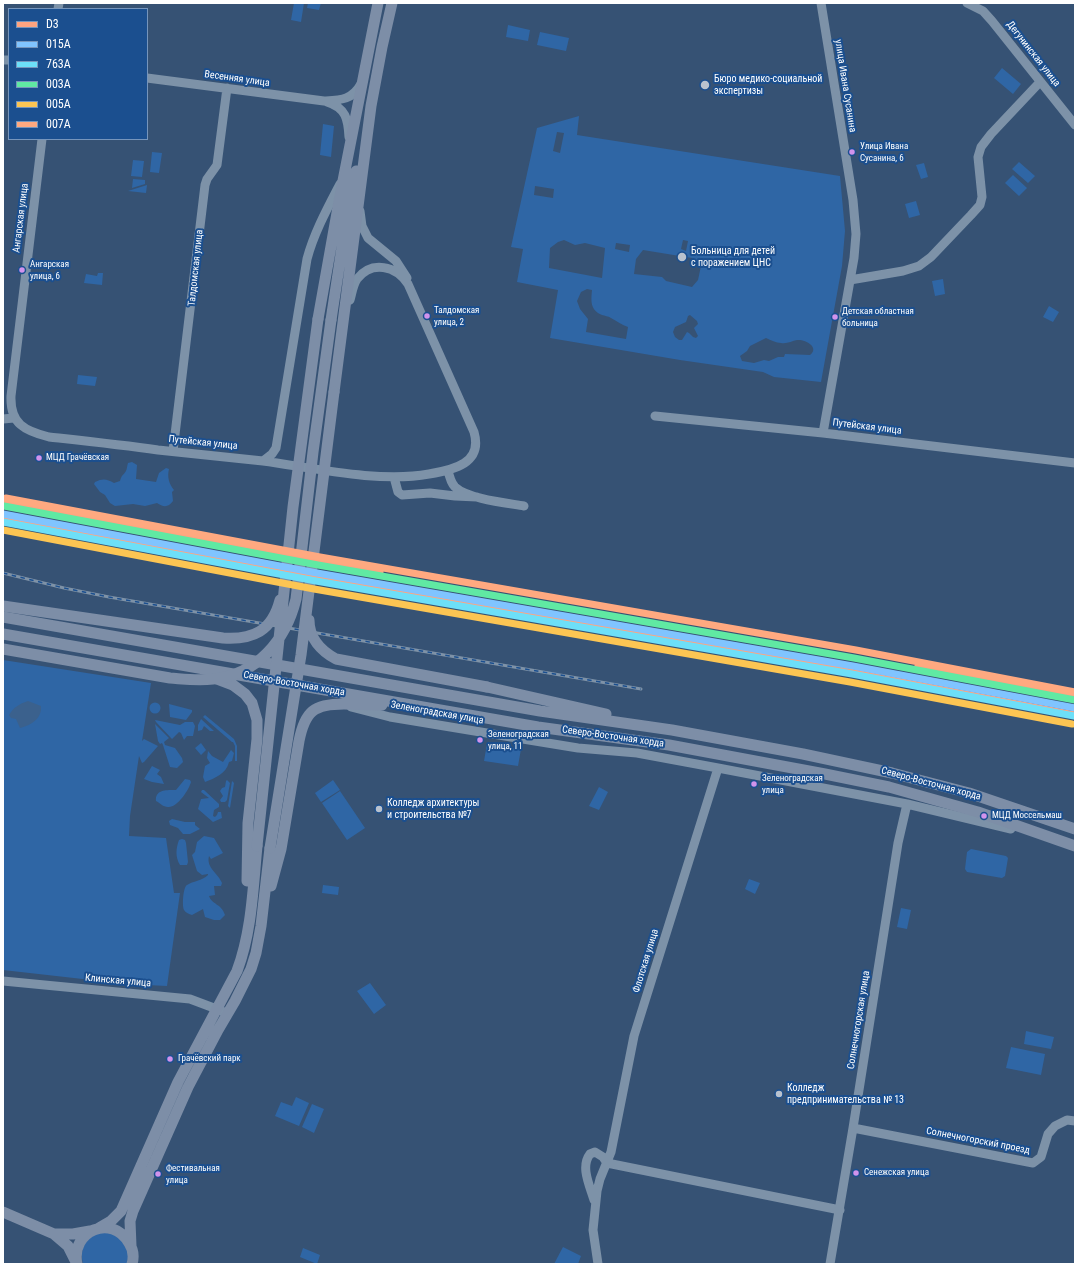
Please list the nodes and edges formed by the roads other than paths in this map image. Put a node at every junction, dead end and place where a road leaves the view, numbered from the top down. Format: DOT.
graph roads {
  1 [pos="378,3"];
  2 [pos="392,3"];
  3 [pos="821,3"];
  4 [pos="967,3"];
  5 [pos="365,67"];
  6 [pos="378,69"];
  7 [pos="148,78"];
  8 [pos="1040,82"];
  9 [pos="361,84"];
  10 [pos="227,88"];
  11 [pos="324,101"];
  12 [pos="371,106"];
  13 [pos="1075,125"];
  14 [pos="42,140"];
  15 [pos="350,142"];
  16 [pos="343,179"];
  17 [pos="358,203"];
  18 [pos="850,280"];
  19 [pos="414,294"];
  20 [pos="344,322"];
  21 [pos="655,416"];
  22 [pos="14,418"];
  23 [pos="3,419"];
  24 [pos="824,433"];
  25 [pos="173,451"];
  26 [pos="263,461"];
  27 [pos="1075,463"];
  28 [pos="448,470"];
  29 [pos="394,477"];
  30 [pos="477,497"];
  31 [pos="524,506"];
  32 [pos="286,576"];
  33 [pos="309,586"];
  34 [pos="3,606"];
  35 [pos="3,617"];
  36 [pos="3,634"];
  37 [pos="3,649"];
  38 [pos="113,653"];
  39 [pos="337,704"];
  40 [pos="464,713"];
  41 [pos="672,730"];
  42 [pos="718,768"];
  43 [pos="907,804"];
  44 [pos="923,807"];
  45 [pos="1075,828"];
  46 [pos="902,829"];
  47 [pos="252,845"];
  48 [pos="1075,846"];
  49 [pos="275,848"];
  50 [pos="1075,850"];
  51 [pos="3,981"];
  52 [pos="216,1009"];
  53 [pos="228,1014"];
  54 [pos="1075,1121"];
  55 [pos="854,1128"];
  56 [pos="608,1163"];
  57 [pos="595,1203"];
  58 [pos="840,1210"];
  59 [pos="3,1212"];
  60 [pos="95,1229"];
  61 [pos="54,1234"];
  62 [pos="132,1249"];
  63 [pos="77,1263"];
  64 [pos="132,1264"];
  65 [pos="139,1264"];
  66 [pos="598,1264"];
  67 [pos="830,1264"];
  1 -- 5 [label="main road"];
  2 -- 6 [label="main road"];
  3 -- 18 [label="street, улица Ивана Сусанина"];
  4 -- 8 [label="street, Дегунинская улица"];
  5 -- 6 [label="street"];
  5 -- 9 [label="main road"];
  6 -- 12 [label="main road"];
  7 -- 10 [label="street, Весенняя улица"];
  8 -- 13 [label="street, Дегунинская улица"];
  8 -- 18 [label="street"];
  9 -- 11 [label="street, Весенняя улица"];
  9 -- 15 [label="main road"];
  10 -- 11 [label="street, Весенняя улица"];
  10 -- 25 [label="street, Талдомская улица"];
  11 -- 15 [label="street, Весенняя улица"];
  12 -- 17 [label="main road"];
  12 -- 37 [label="main road, bridge"];
  14 -- 22 [label="street, Ангарская улица"];
  15 -- 16 [label="main road"];
  16 -- 26 [label="street"];
  16 -- 32 [label="main road, bridge"];
  17 -- 19 [label="street"];
  17 -- 20 [label="main road"];
  18 -- 24 [label="street, улица Ивана Сусанина"];
  19 -- 20 [label="street"];
  19 -- 28 [label="street, Путейская улица"];
  20 -- 33 [label="main road, bridge"];
  21 -- 24 [label="street, Путейская улица"];
  22 -- 23 [label="street"];
  22 -- 25 [label="street, Путейская улица"];
  24 -- 27 [label="street, Путейская улица"];
  25 -- 26 [label="street, Путейская улица"];
  26 -- 29 [label="street, Путейская улица"];
  28 -- 29 [label="street, Путейская улица"];
  28 -- 30 [label="street"];
  29 -- 30 [label="street"];
  30 -- 31 [label="street"];
  32 -- 34 [label="main road, bridge"];
  32 -- 47 [label="main road, bridge"];
  33 -- 41 [label="main road, bridge"];
  33 -- 49 [label="main road, bridge"];
  35 -- 41 [label="main road, Северо-Восточная хорда"];
  36 -- 38 [label="main road, Северо-Восточная хорда"];
  38 -- 40 [label="main road, Северо-Восточная хорда"];
  38 -- 47 [label="main road"];
  39 -- 40 [label="main road"];
  39 -- 42 [label="street, Зеленоградская улица"];
  39 -- 49 [label="main road"];
  40 -- 48 [label="main road, Северо-Восточная хорда"];
  41 -- 45 [label="main road, Северо-Восточная хорда"];
  42 -- 43 [label="street, Зеленоградская улица"];
  42 -- 56 [label="street, Флотская улица"];
  43 -- 44 [label="street, Зеленоградская улица"];
  43 -- 46 [label="street, Солнечногорская улица"];
  44 -- 46 [label="street"];
  44 -- 50 [label="street, Зеленоградская улица"];
  46 -- 55 [label="street, Солнечногорская улица"];
  47 -- 52 [label="main road"];
  49 -- 53 [label="main road"];
  51 -- 52 [label="street, Клинская улица"];
  52 -- 53 [label="street, Клинская улица"];
  52 -- 60 [label="main road"];
  53 -- 62 [label="main road"];
  54 -- 55 [label="street, Солнечногорский проезд"];
  55 -- 58 [label="street, Солнечногорская улица"];
  56 -- 57 [label="street, Флотская улица"];
  56 -- 57 [label="street, Флотская улица"];
  56 -- 58 [label="street"];
  57 -- 66 [label="street, Флотская улица"];
  58 -- 67 [label="street, Солнечногорская улица"];
  59 -- 61 [label="main road"];
  60 -- 61 [label="main road"];
  60 -- 62 [label="main road"];
  60 -- 63 [label="main road"];
  61 -- 63 [label="main road"];
  62 -- 64 [label="main road"];
  62 -- 65 [label="main road"];
}
